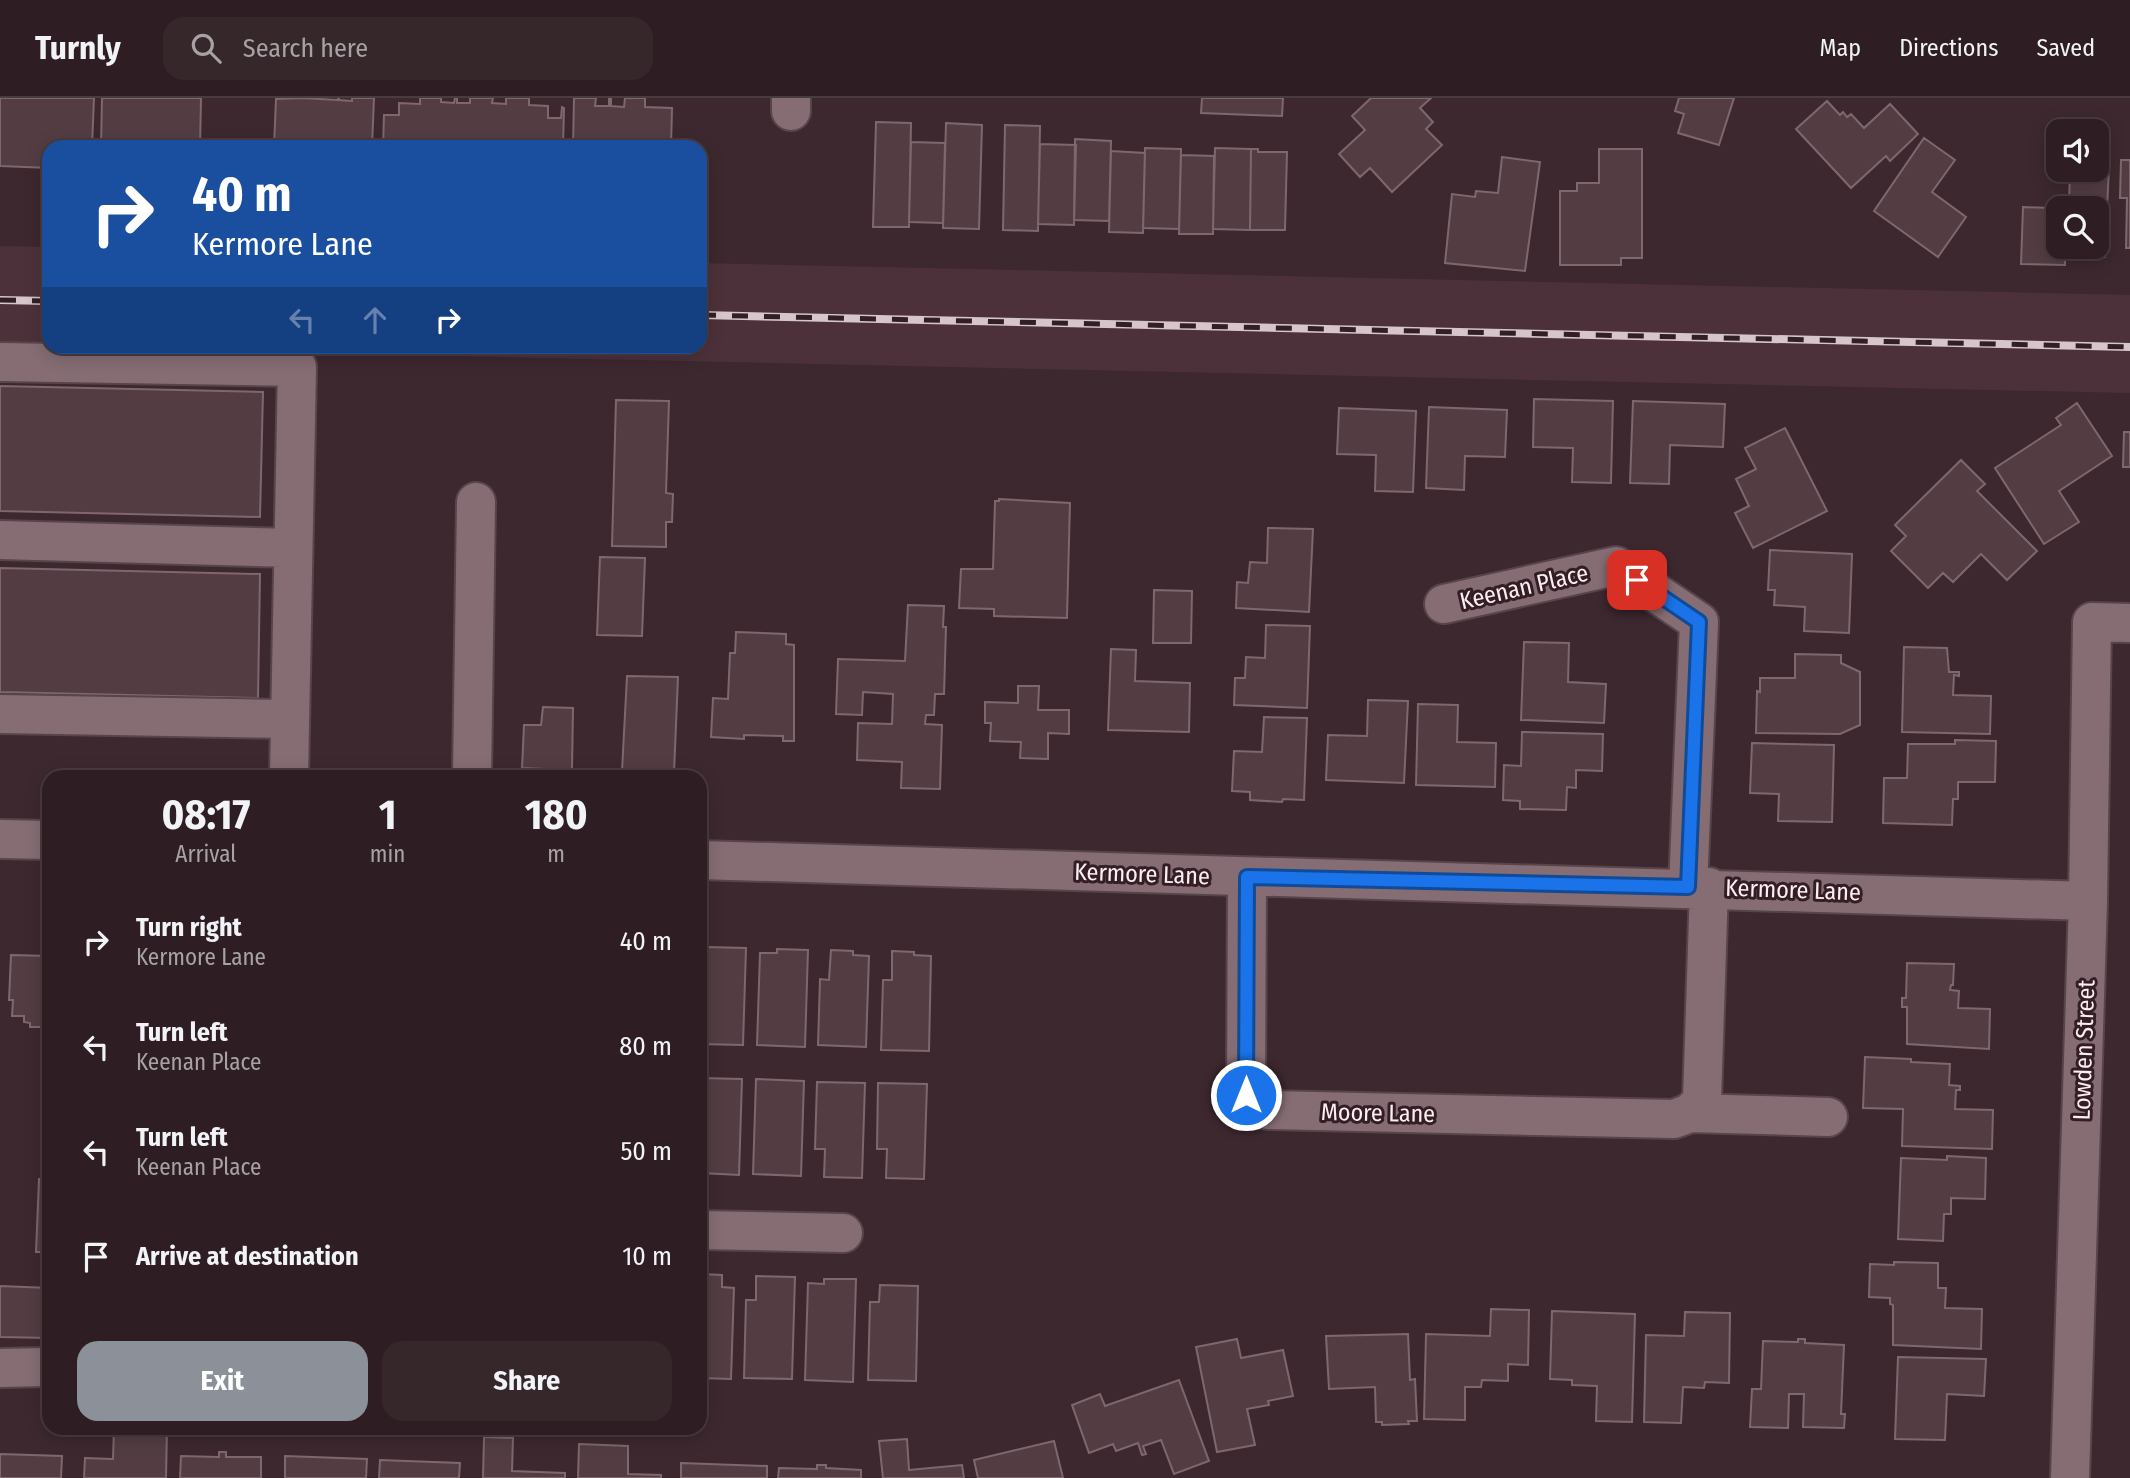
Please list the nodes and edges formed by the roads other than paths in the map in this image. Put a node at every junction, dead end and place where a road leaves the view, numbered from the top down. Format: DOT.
graph roads {
  1 [pos="0,362"];
  2 [pos="476,502"];
  3 [pos="0,540"];
  4 [pos="293,548"];
  5 [pos="1444,604"];
  6 [pos="2130,623"];
  7 [pos="0,713"];
  8 [pos="290,719"];
  9 [pos="289,770"];
  10 [pos="472,770"];
  11 [pos="0,839"];
  12 [pos="42,840"];
  13 [pos="707,860"];
  14 [pos="1247,877"];
  15 [pos="1698,887"];
  16 [pos="2088,901"];
  17 [pos="1690,1113"];
  18 [pos="1828,1118"];
  19 [pos="707,1230"];
  20 [pos="843,1233"];
  21 [pos="0,1367"];
  22 [pos="42,1367"];
  23 [pos="2070,1478"];
  1 -- 4 [label="street"];
  2 -- 10 [label="street"];
  3 -- 4 [label="street"];
  4 -- 8 [label="street"];
  5 -- 15 [label="street, Keenan Place"];
  6 -- 16 [label="street, Lowden Street"];
  7 -- 8 [label="street"];
  8 -- 9 [label="street"];
  11 -- 12 [label="street"];
  13 -- 14 [label="street, Kermore Lane"];
  14 -- 15 [label="street, Kermore Lane"];
  14 -- 17 [label="street, Moore Lane"];
  15 -- 16 [label="street, Kermore Lane"];
  15 -- 17 [label="street"];
  16 -- 23 [label="street, Lowden Street"];
  17 -- 18 [label="street, Moore Lane"];
  19 -- 20 [label="street"];
  21 -- 22 [label="street"];
}
